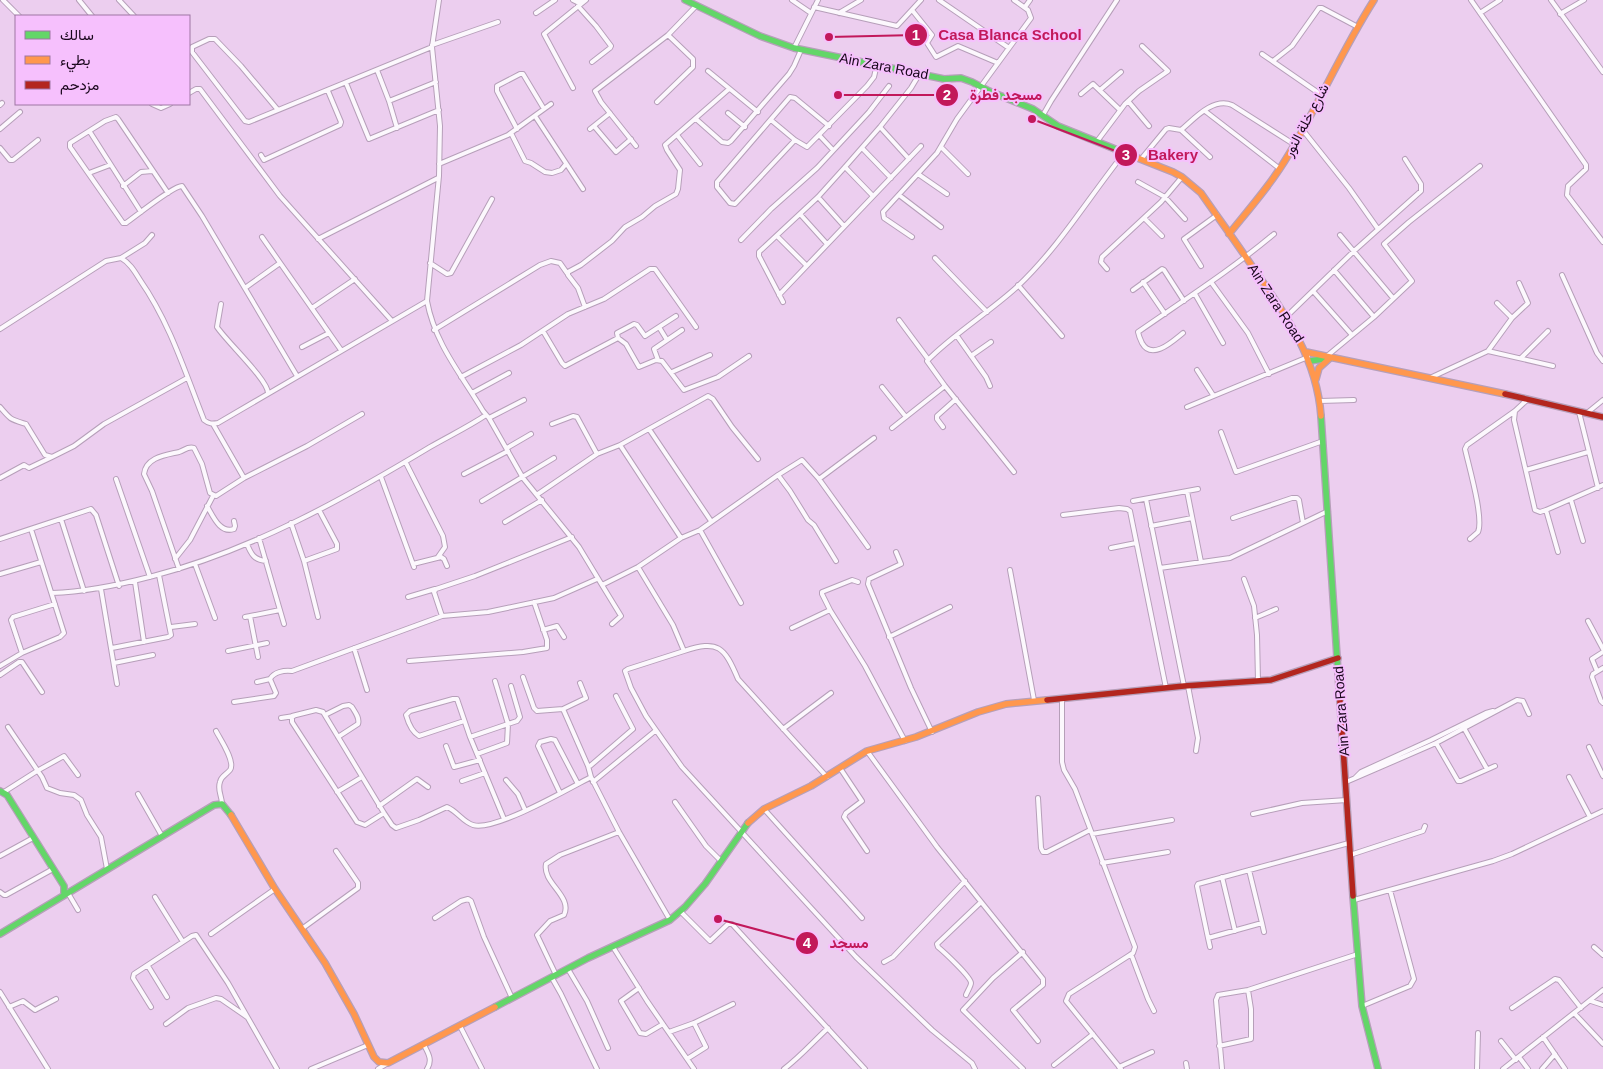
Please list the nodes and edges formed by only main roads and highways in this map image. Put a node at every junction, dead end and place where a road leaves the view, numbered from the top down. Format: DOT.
graph roads {
  1 [pos="686,0"];
  2 [pos="1374,0"];
  3 [pos="1230,234"];
  4 [pos="1308,357"];
  5 [pos="1330,357"];
  6 [pos="1316,383"];
  7 [pos="1603,417"];
  8 [pos="1338,658"];
  9 [pos="2,792"];
  10 [pos="64,886"];
  11 [pos="75,888"];
  12 [pos="66,894"];
  13 [pos="0,934"];
  14 [pos="385,1066"];
  15 [pos="1378,1069"];
  1 -- 3 [label="main road, Ain Zara Road"];
  2 -- 3 [label="main road, شارع خلة النور"];
  3 -- 4 [label="main road, Ain Zara Road"];
  4 -- 5 [label="main road"];
  4 -- 5 [label="main road"];
  4 -- 6 [label="main road, Ain Zara Road"];
  5 -- 6 [label="main road"];
  5 -- 7 [label="main road"];
  6 -- 8 [label="main road, Ain Zara Road"];
  8 -- 14 [label="main road"];
  8 -- 15 [label="main road, Ain Zara Road"];
  9 -- 10 [label="main road"];
  10 -- 11 [label="main road"];
  10 -- 12 [label="main road"];
  11 -- 12 [label="main road"];
  11 -- 14 [label="main road"];
  12 -- 13 [label="main road"];
}
